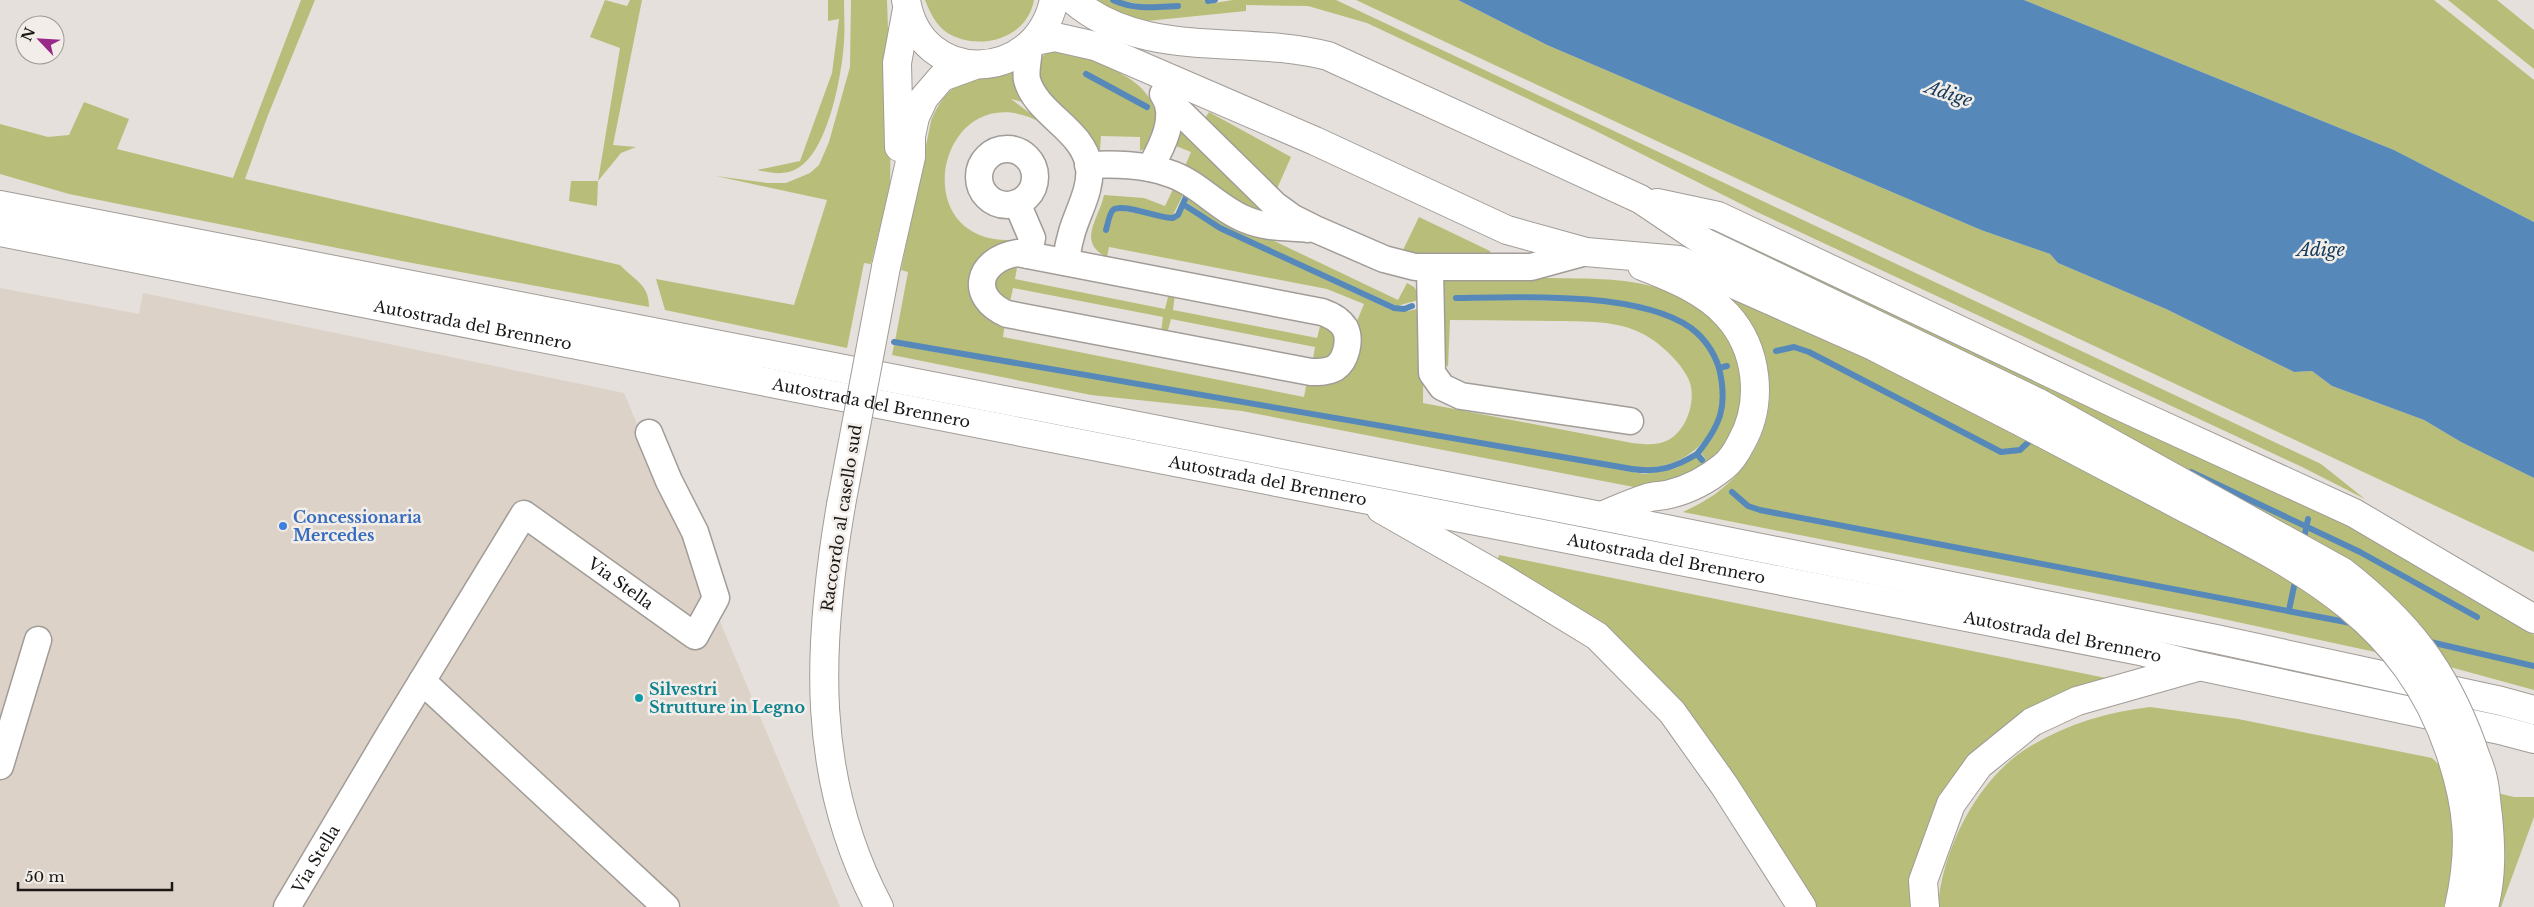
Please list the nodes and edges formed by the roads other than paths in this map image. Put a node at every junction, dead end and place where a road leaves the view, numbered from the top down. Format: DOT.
graph roads {
  1 [pos="1054,0"];
  2 [pos="1073,0"];
  3 [pos="906,4"];
  4 [pos="1032,43"];
  5 [pos="975,65"];
  6 [pos="1141,65"];
  7 [pos="1167,99"];
  8 [pos="1088,165"];
  9 [pos="1150,168"];
  10 [pos="1640,199"];
  11 [pos="1017,203"];
  12 [pos="0,205"];
  13 [pos="900,214"];
  14 [pos="1315,229"];
  15 [pos="0,232"];
  16 [pos="1586,252"];
  17 [pos="1028,255"];
  18 [pos="1615,256"];
  19 [pos="1066,262"];
  20 [pos="1430,268"];
  21 [pos="2033,414"];
  22 [pos="1630,421"];
  23 [pos="649,432"];
  24 [pos="1360,498"];
  25 [pos="1601,516"];
  26 [pos="2534,619"];
  27 [pos="38,640"];
  28 [pos="2199,666"];
  29 [pos="422,681"];
  30 [pos="2534,710"];
  31 [pos="2534,739"];
  32 [pos="0,766"];
  33 [pos="287,907"];
  34 [pos="666,907"];
  35 [pos="879,907"];
  36 [pos="1802,907"];
  37 [pos="1925,907"];
  38 [pos="2459,907"];
  39 [pos="2484,907"];
  1 -- 4 [label="main road, Raccordo al casello sud"];
  2 -- 10 [label="main road"];
  3 -- 5 [label="main road, Raccordo al casello sud"];
  3 -- 13 [label="main road, Raccordo al casello sud"];
  4 -- 5 [label="main road, Raccordo al casello sud"];
  4 -- 6 [label="main road"];
  4 -- 8 [label="street"];
  5 -- 13 [label="main road, Raccordo al casello sud"];
  6 -- 7 [label="street"];
  6 -- 16 [label="main road"];
  7 -- 9 [label="street"];
  7 -- 14 [label="street"];
  8 -- 9 [label="street"];
  8 -- 19 [label="street"];
  9 -- 14 [label="street"];
  10 -- 21 [label="main road"];
  10 -- 26 [label="main road"];
  11 -- 17 [label="street"];
  12 -- 25 [label="main road, Autostrada del Brennero"];
  13 -- 35 [label="main road, Raccordo al casello sud, bridge"];
  14 -- 20 [label="street"];
  15 -- 24 [label="main road, Autostrada del Brennero"];
  16 -- 18 [label="main road"];
  16 -- 20 [label="street"];
  17 -- 19 [label="street"];
  17 -- 19 [label="street"];
  18 -- 21 [label="main road"];
  18 -- 25 [label="main road"];
  20 -- 22 [label="street"];
  21 -- 38 [label="main road, bridge"];
  21 -- 39 [label="main road, bridge"];
  23 -- 29 [label="street, Via Stella"];
  24 -- 28 [label="main road, Autostrada del Brennero"];
  24 -- 36 [label="main road"];
  25 -- 30 [label="main road, Autostrada del Brennero"];
  27 -- 32 [label="street"];
  28 -- 31 [label="main road, Autostrada del Brennero"];
  28 -- 37 [label="main road"];
  29 -- 33 [label="street, Via Stella"];
  29 -- 34 [label="street"];
}
